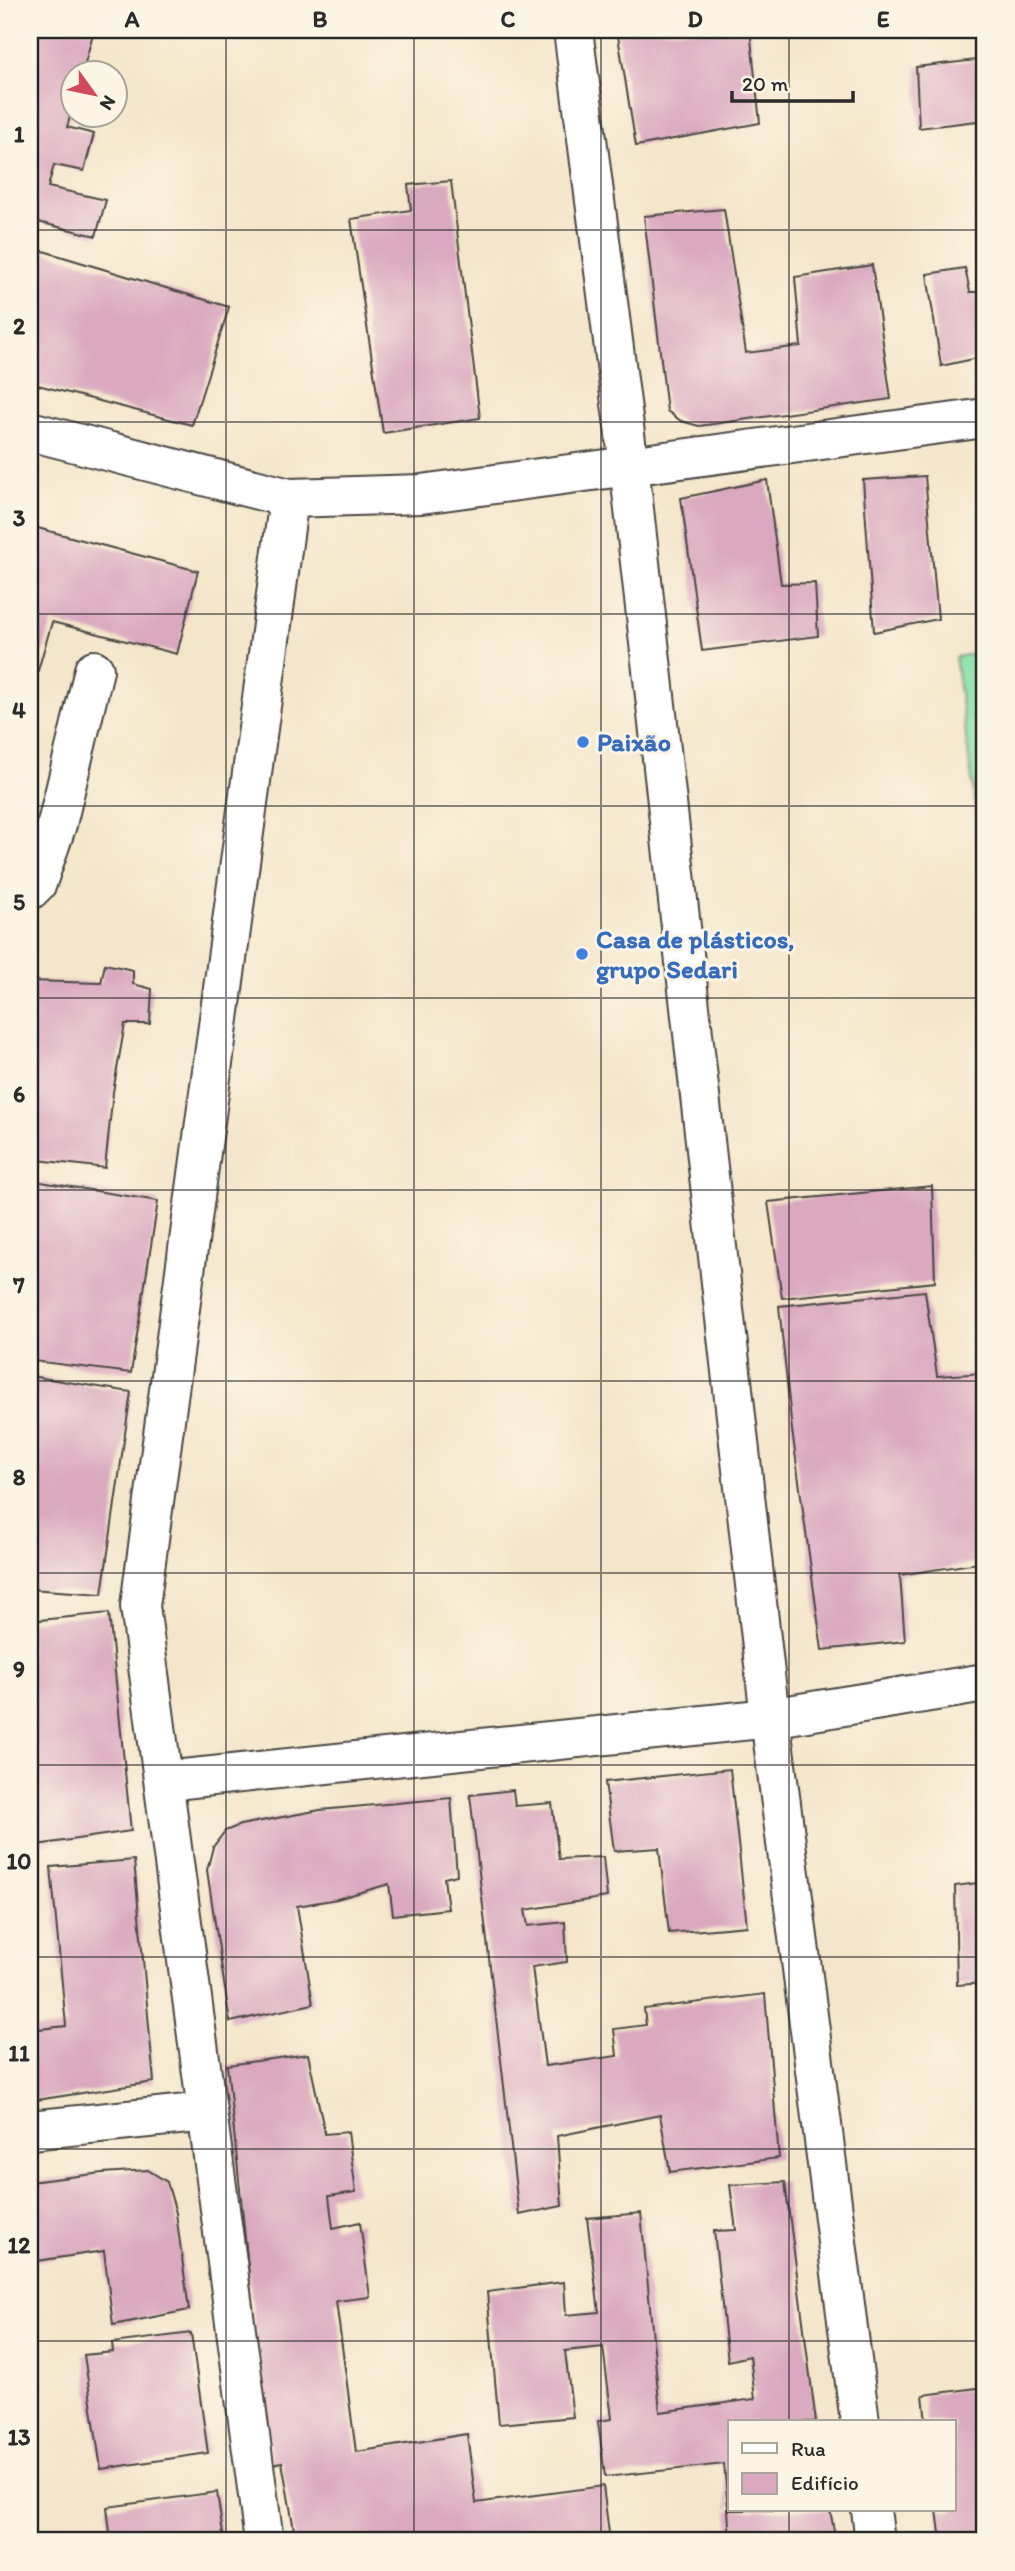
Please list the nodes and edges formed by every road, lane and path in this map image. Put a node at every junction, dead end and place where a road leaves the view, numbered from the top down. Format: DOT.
graph roads {
  1 [pos="573,30"];
  2 [pos="985,418"];
  3 [pos="30,431"];
  4 [pos="629,465"];
  5 [pos="289,498"];
  6 [pos="94,670"];
  7 [pos="30,890"];
  8 [pos="985,1683"];
  9 [pos="769,1718"];
  10 [pos="164,1781"];
  11 [pos="207,2112"];
  12 [pos="30,2130"];
  13 [pos="860,2420"];
  14 [pos="871,2512"];
  15 [pos="264,2541"];
  16 [pos="875,2541"];
  1 -- 4 [label="street"];
  2 -- 4 [label="street"];
  3 -- 5 [label="street"];
  4 -- 5 [label="street"];
  4 -- 9 [label="street"];
  5 -- 10 [label="street"];
  6 -- 7 [label="street"];
  8 -- 9 [label="street"];
  9 -- 10 [label="street"];
  9 -- 13 [label="street"];
  10 -- 11 [label="street"];
  11 -- 12 [label="street"];
  11 -- 15 [label="street"];
  14 -- 16 [label="street"];
}
